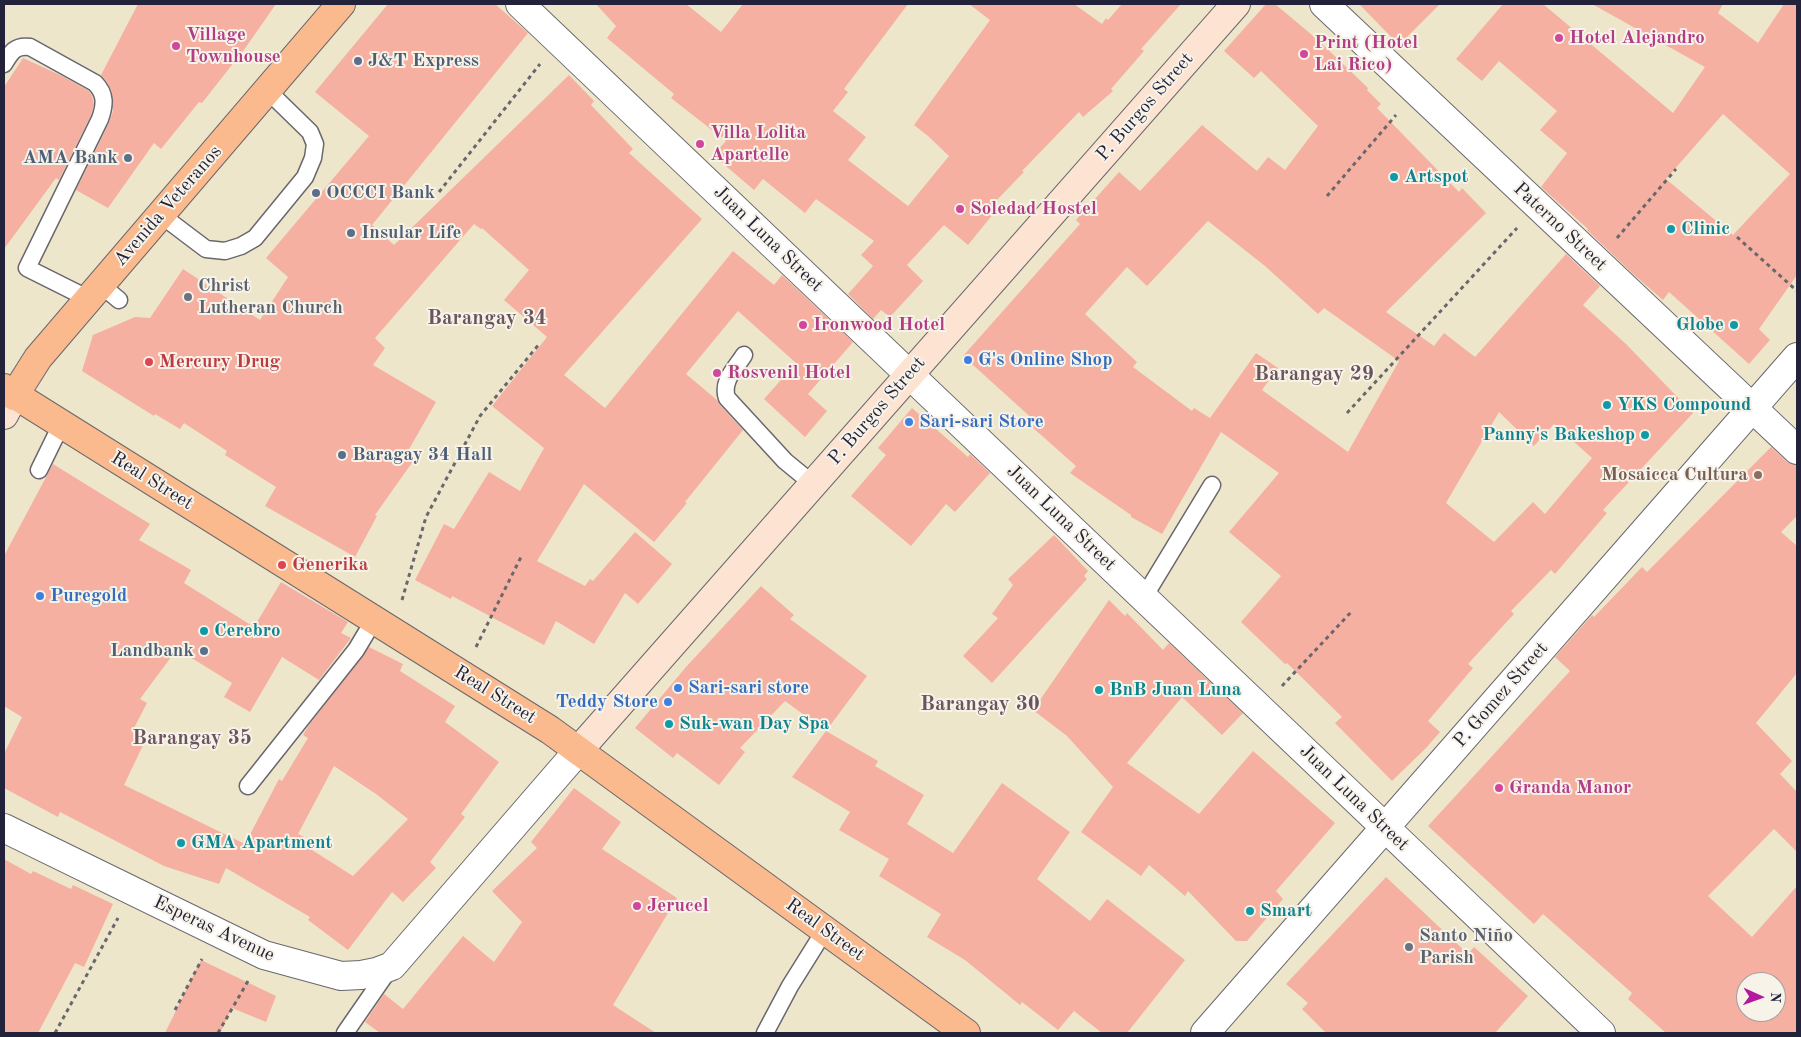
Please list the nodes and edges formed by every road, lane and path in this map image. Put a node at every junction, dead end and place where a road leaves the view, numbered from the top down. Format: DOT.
graph roads {
  1 [pos="341,4"];
  2 [pos="520,4"];
  3 [pos="1236,4"];
  4 [pos="1324,4"];
  5 [pos="559,40"];
  6 [pos="4,64"];
  7 [pos="267,90"];
  8 [pos="1416,91"];
  9 [pos="1676,169"];
  10 [pos="439,192"];
  11 [pos="1326,196"];
  12 [pos="1538,206"];
  13 [pos="161,215"];
  14 [pos="1737,237"];
  15 [pos="1597,261"];
  16 [pos="1797,291"];
  17 [pos="103,295"];
  18 [pos="540,343"];
  19 [pos="744,355"];
  20 [pos="1797,357"];
  21 [pos="910,374"];
  22 [pos="7,400"];
  23 [pos="1752,408"];
  24 [pos="1347,412"];
  25 [pos="61,424"];
  26 [pos="1797,450"];
  27 [pos="39,470"];
  28 [pos="813,484"];
  29 [pos="1212,485"];
  30 [pos="521,557"];
  31 [pos="1144,597"];
  32 [pos="1353,610"];
  33 [pos="383,626"];
  34 [pos="462,675"];
  35 [pos="1261,709"];
  36 [pos="578,751"];
  37 [pos="248,786"];
  38 [pos="1385,827"];
  39 [pos="4,828"];
  40 [pos="132,891"];
  41 [pos="825,930"];
  42 [pos="217,932"];
  43 [pos="264,954"];
  44 [pos="392,966"];
  45 [pos="175,1010"];
  46 [pos="56,1033"];
  47 [pos="218,1033"];
  48 [pos="345,1033"];
  49 [pos="765,1033"];
  50 [pos="966,1033"];
  51 [pos="1205,1033"];
  52 [pos="1601,1033"];
  1 -- 7 [label="main road, Avenida Veteranos"];
  2 -- 5 [label="street, Juan Luna Street"];
  3 -- 21 [label="main road, P. Burgos Street"];
  4 -- 8 [label="street, Paterno Street"];
  5 -- 10 [label="path"];
  5 -- 21 [label="street, Juan Luna Street"];
  6 -- 17 [label="lane"];
  7 -- 13 [label="main road, Avenida Veteranos"];
  7 -- 13 [label="lane"];
  8 -- 11 [label="path"];
  8 -- 12 [label="street, Paterno Street"];
  9 -- 15 [label="path"];
  12 -- 15 [label="street, Paterno Street"];
  12 -- 24 [label="path"];
  13 -- 17 [label="main road, Avenida Veteranos"];
  14 -- 16 [label="path"];
  15 -- 23 [label="street, Paterno Street"];
  17 -- 22 [label="main road, Avenida Veteranos"];
  18 -- 33 [label="path"];
  19 -- 28 [label="lane"];
  20 -- 23 [label="street, P. Gomez Street"];
  21 -- 28 [label="main road, P. Burgos Street"];
  21 -- 31 [label="street, Juan Luna Street"];
  22 -- 25 [label="main road, Real Street"];
  23 -- 26 [label="street, Paterno Street"];
  23 -- 38 [label="street, P. Gomez Street"];
  25 -- 27 [label="lane"];
  25 -- 33 [label="main road, Real Street"];
  28 -- 36 [label="main road, P. Burgos Street"];
  29 -- 31 [label="lane"];
  30 -- 34 [label="path"];
  31 -- 35 [label="street, Juan Luna Street"];
  32 -- 35 [label="path"];
  33 -- 34 [label="main road, Real Street"];
  33 -- 37 [label="lane"];
  34 -- 36 [label="main road, Real Street"];
  35 -- 38 [label="street, Juan Luna Street"];
  36 -- 41 [label="main road, Real Street"];
  36 -- 44 [label="street"];
  38 -- 51 [label="street, P. Gomez Street"];
  38 -- 52 [label="street, Juan Luna Street"];
  39 -- 40 [label="street, Esperas Avenue"];
  40 -- 42 [label="street, Esperas Avenue"];
  40 -- 46 [label="path"];
  41 -- 49 [label="lane"];
  41 -- 50 [label="main road, Real Street"];
  42 -- 43 [label="street, Esperas Avenue"];
  42 -- 45 [label="path"];
  43 -- 44 [label="street, Esperas Avenue"];
  43 -- 47 [label="path"];
  44 -- 48 [label="lane"];
}
